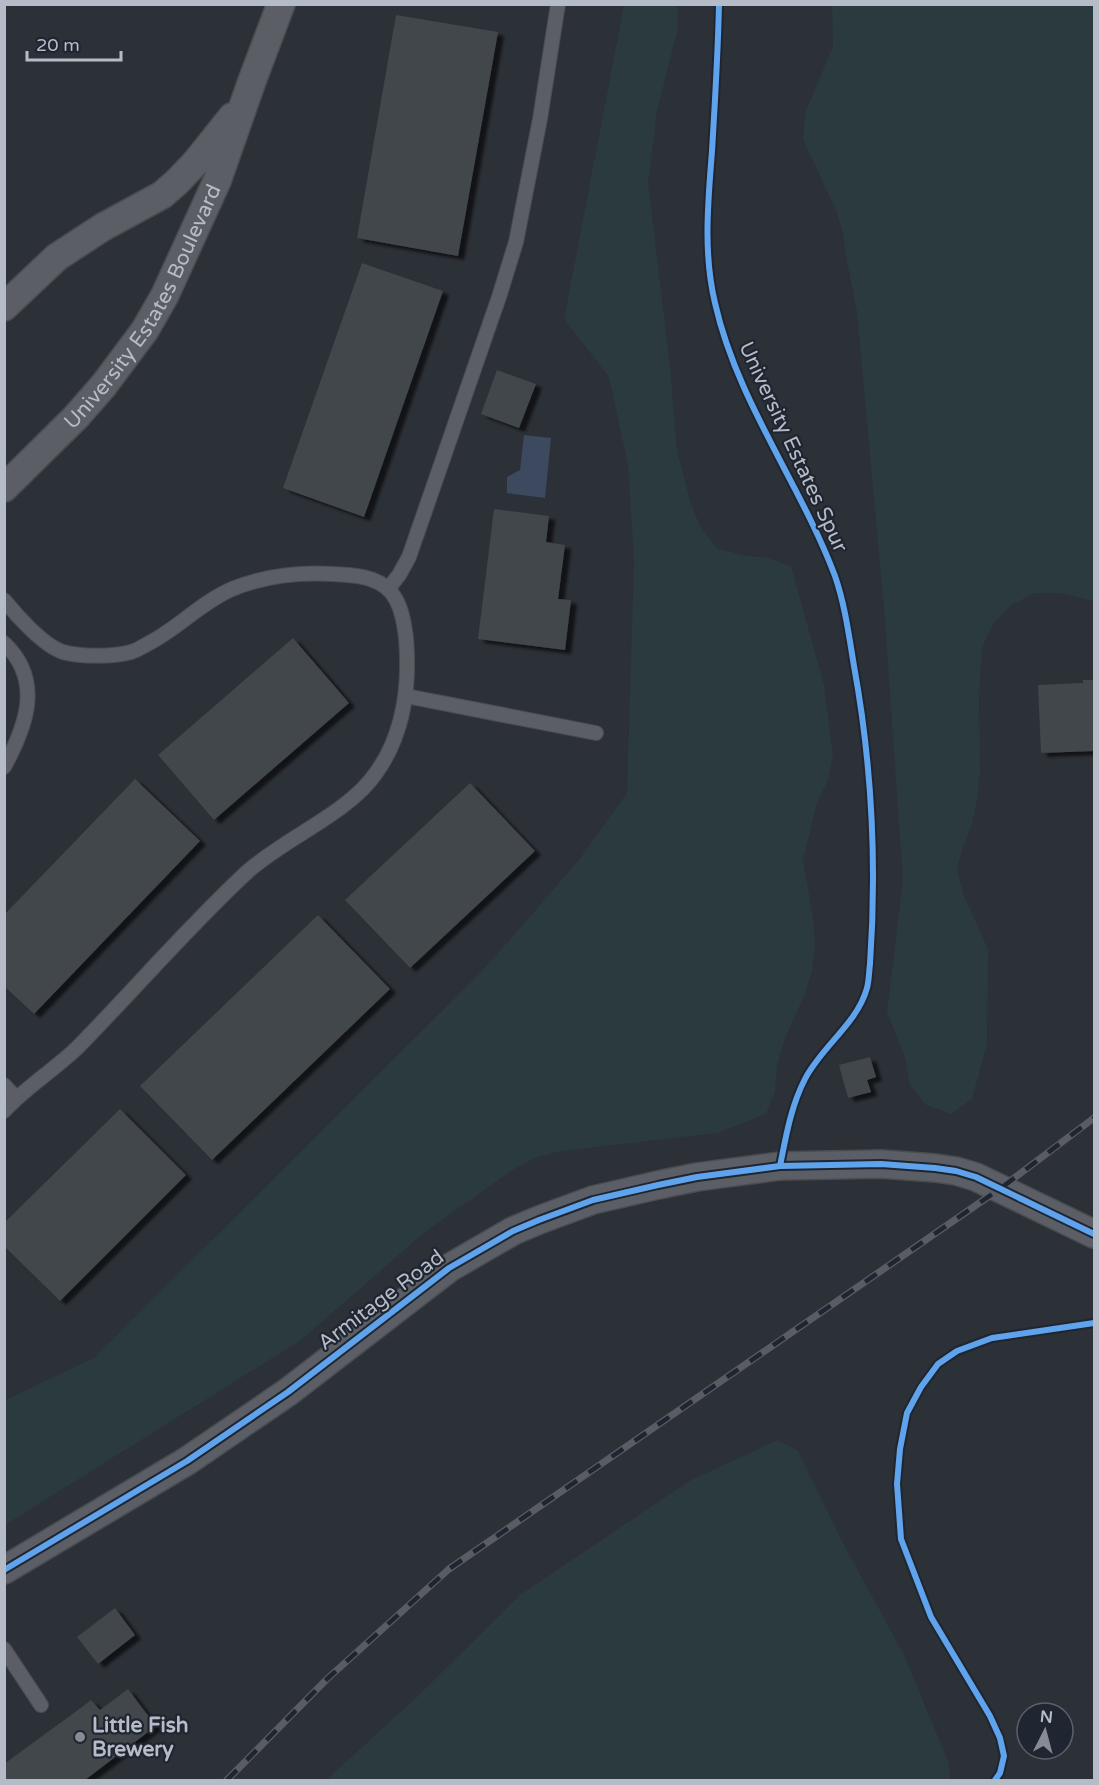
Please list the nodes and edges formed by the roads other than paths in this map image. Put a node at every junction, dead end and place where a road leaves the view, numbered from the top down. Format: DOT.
graph roads {
  1 [pos="281,4"];
  2 [pos="558,4"];
  3 [pos="244,102"];
  4 [pos="4,307"];
  5 [pos="4,488"];
  6 [pos="388,589"];
  7 [pos="4,600"];
  8 [pos="4,643"];
  9 [pos="406,696"];
  10 [pos="596,733"];
  11 [pos="4,767"];
  12 [pos="4,1085"];
  13 [pos="16,1098"];
  14 [pos="4,1111"];
  15 [pos="1095,1234"];
  16 [pos="4,1570"];
  17 [pos="4,1649"];
  18 [pos="41,1705"];
  1 -- 3 [label="street, University Estates Boulevard"];
  2 -- 6 [label="lane"];
  3 -- 4 [label="street, University Estates Boulevard"];
  3 -- 5 [label="street, University Estates Boulevard"];
  6 -- 7 [label="lane"];
  6 -- 9 [label="lane"];
  8 -- 11 [label="lane"];
  9 -- 10 [label="lane"];
  9 -- 13 [label="lane"];
  12 -- 13 [label="lane"];
  13 -- 14 [label="lane"];
  15 -- 16 [label="street, Armitage Road"];
  17 -- 18 [label="lane"];
}
